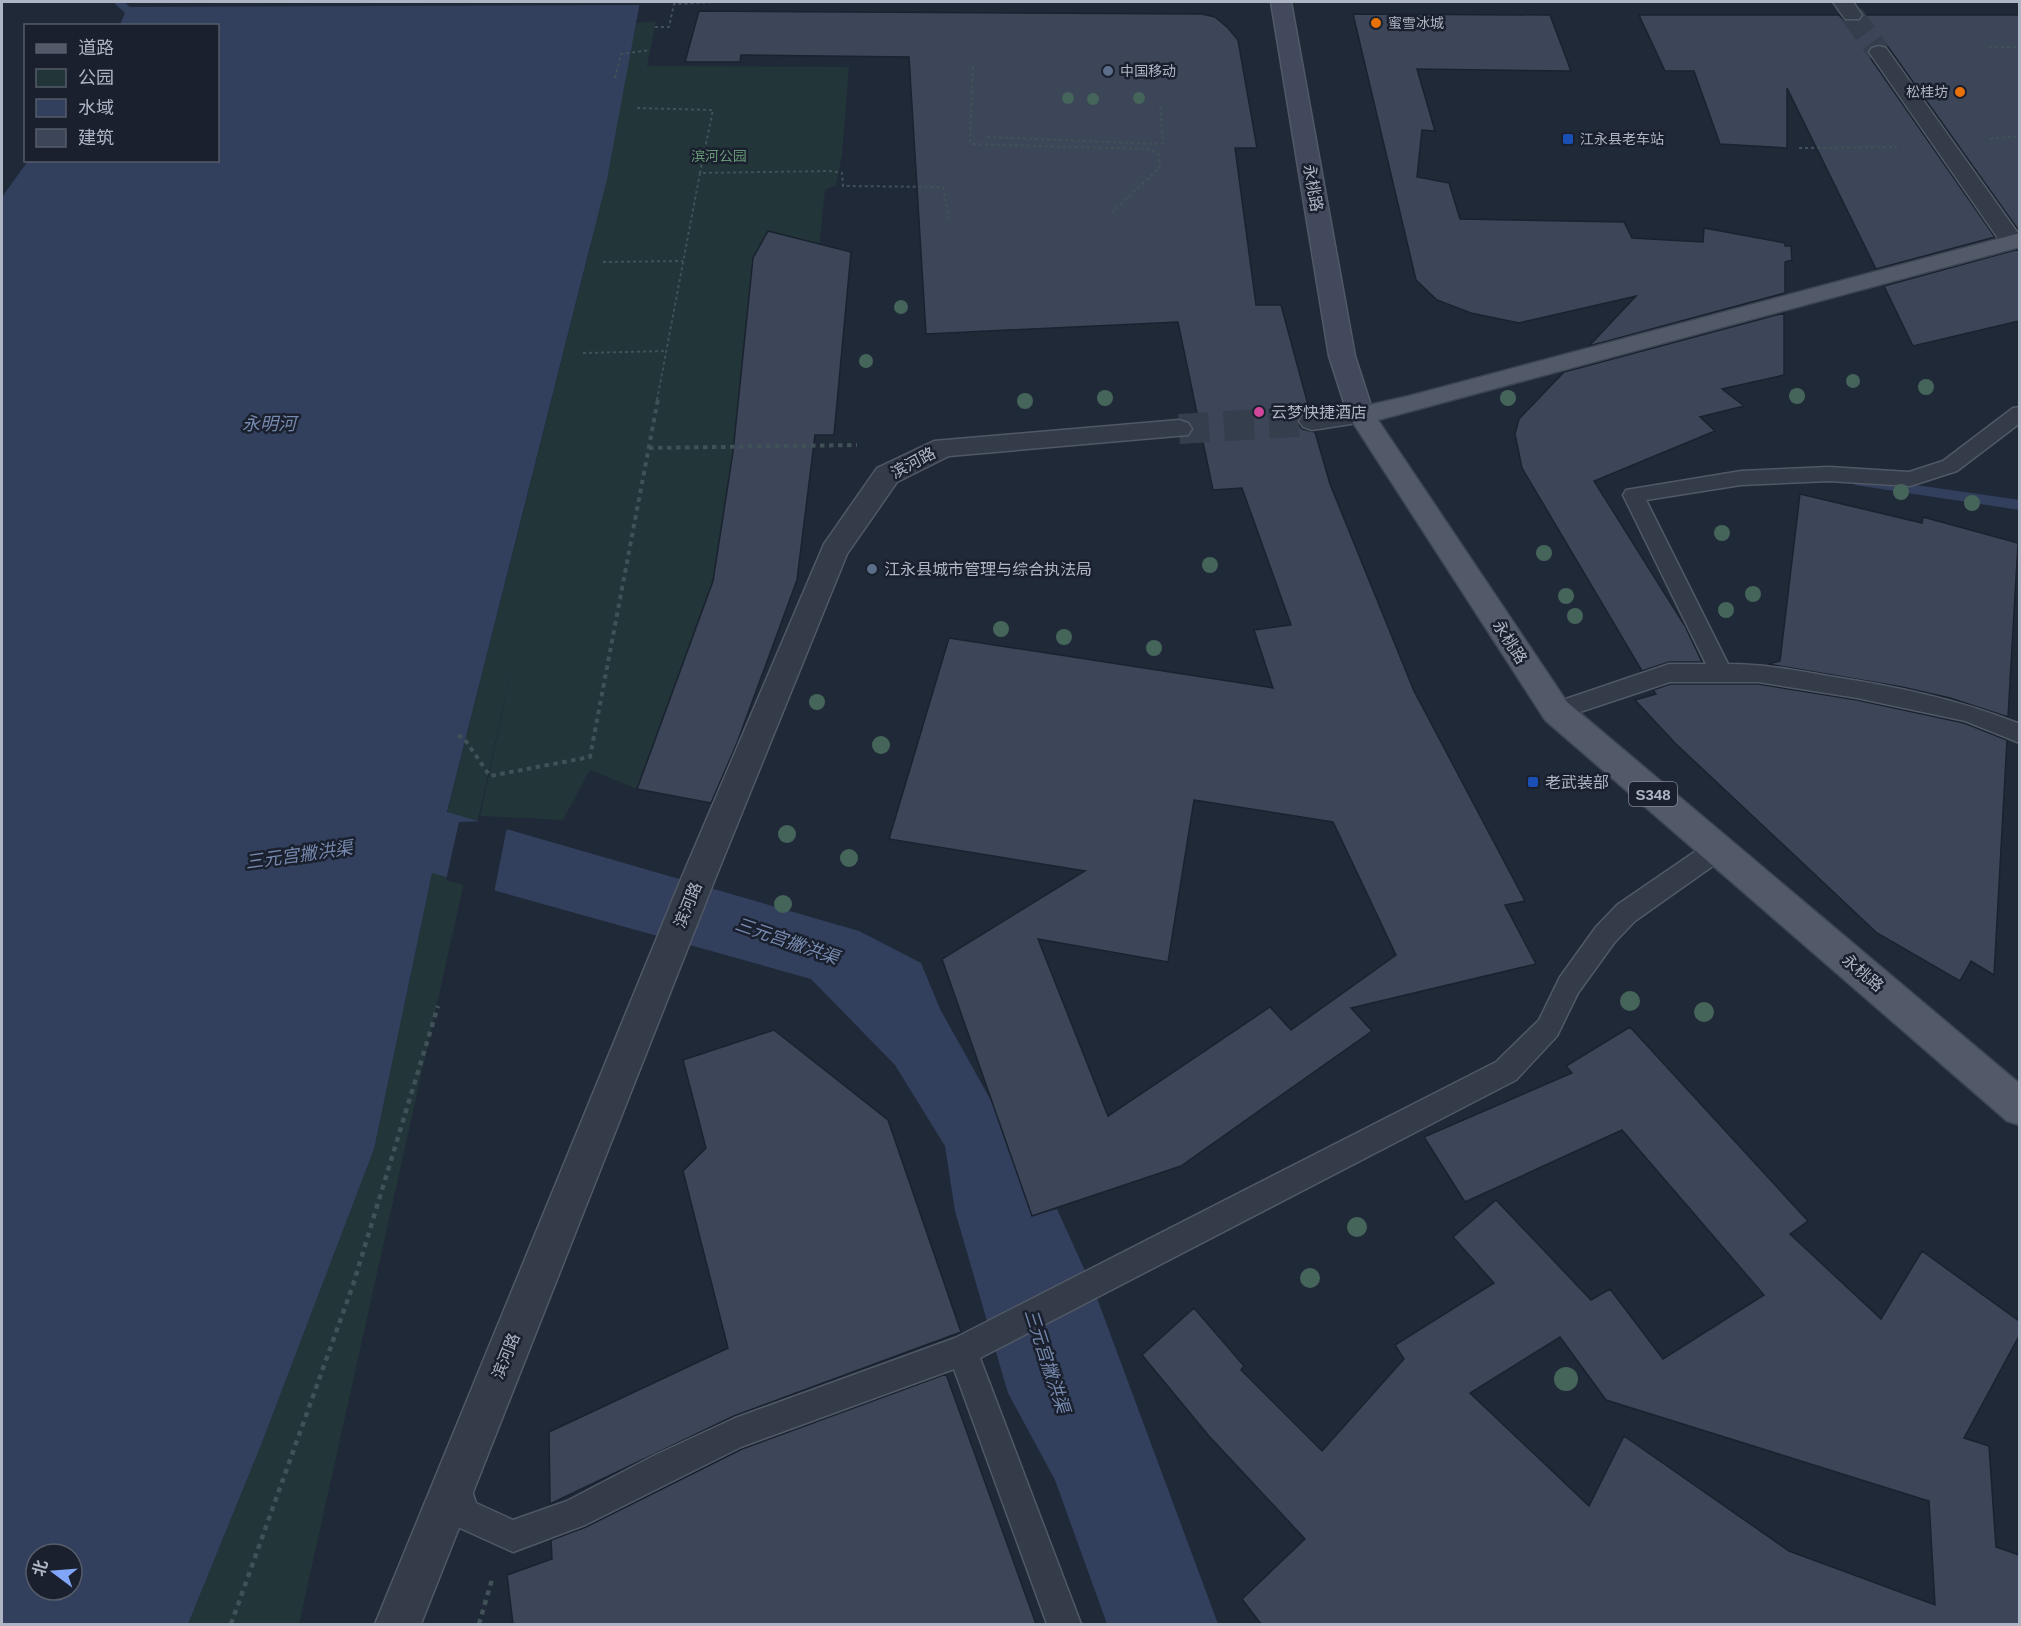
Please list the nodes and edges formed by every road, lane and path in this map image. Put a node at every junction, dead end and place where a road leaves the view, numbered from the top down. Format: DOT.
graph roads {
  1 [pos="718,2"];
  2 [pos="1281,2"];
  3 [pos="655,27"];
  4 [pos="1989,47"];
  5 [pos="2019,47"];
  6 [pos="650,50"];
  7 [pos="1879,52"];
  8 [pos="973,67"];
  9 [pos="615,78"];
  10 [pos="1160,104"];
  11 [pos="637,108"];
  12 [pos="987,137"];
  13 [pos="1946,147"];
  14 [pos="1799,148"];
  15 [pos="700,172"];
  16 [pos="1109,215"];
  17 [pos="949,221"];
  18 [pos="2016,241"];
  19 [pos="683,261"];
  20 [pos="603,262"];
  21 [pos="667,351"];
  22 [pos="583,353"];
  23 [pos="2019,413"];
  24 [pos="1361,416"];
  25 [pos="1312,421"];
  26 [pos="1179,429"];
  27 [pos="649,448"];
  28 [pos="887,475"];
  29 [pos="1721,673"];
  30 [pos="1556,711"];
  31 [pos="2019,734"];
  32 [pos="458,736"];
  33 [pos="1718,849"];
  34 [pos="438,1006"];
  35 [pos="2019,1108"];
  36 [pos="975,1344"];
  37 [pos="454,1484"];
  38 [pos="231,1624"];
  39 [pos="398,1624"];
  40 [pos="1064,1624"];
  1 -- 3 [label="path"];
  2 -- 24 [label="main road, 永桃路"];
  4 -- 5 [label="path"];
  6 -- 9 [label="path"];
  7 -- 13 [label="street"];
  8 -- 16 [label="path"];
  10 -- 12 [label="path"];
  11 -- 15 [label="path"];
  13 -- 14 [label="path"];
  13 -- 18 [label="street"];
  15 -- 17 [label="path"];
  15 -- 19 [label="path"];
  18 -- 24 [label="main road"];
  19 -- 20 [label="path"];
  19 -- 21 [label="path"];
  21 -- 22 [label="path"];
  21 -- 27 [label="path"];
  23 -- 29 [label="lane"];
  24 -- 25 [label="street"];
  24 -- 30 [label="main road, 永桃路 / S348"];
  26 -- 28 [label="street, 滨河路"];
  27 -- 28 [label="path"];
  27 -- 32 [label="path"];
  28 -- 37 [label="street, 滨河路"];
  29 -- 30 [label="lane"];
  29 -- 31 [label="lane"];
  30 -- 33 [label="main road, 永桃路 / S348"];
  33 -- 35 [label="main road, 永桃路 / S348"];
  33 -- 36 [label="lane"];
  34 -- 38 [label="path"];
  36 -- 37 [label="lane"];
  36 -- 40 [label="lane"];
  37 -- 39 [label="street, 滨河路"];
}
